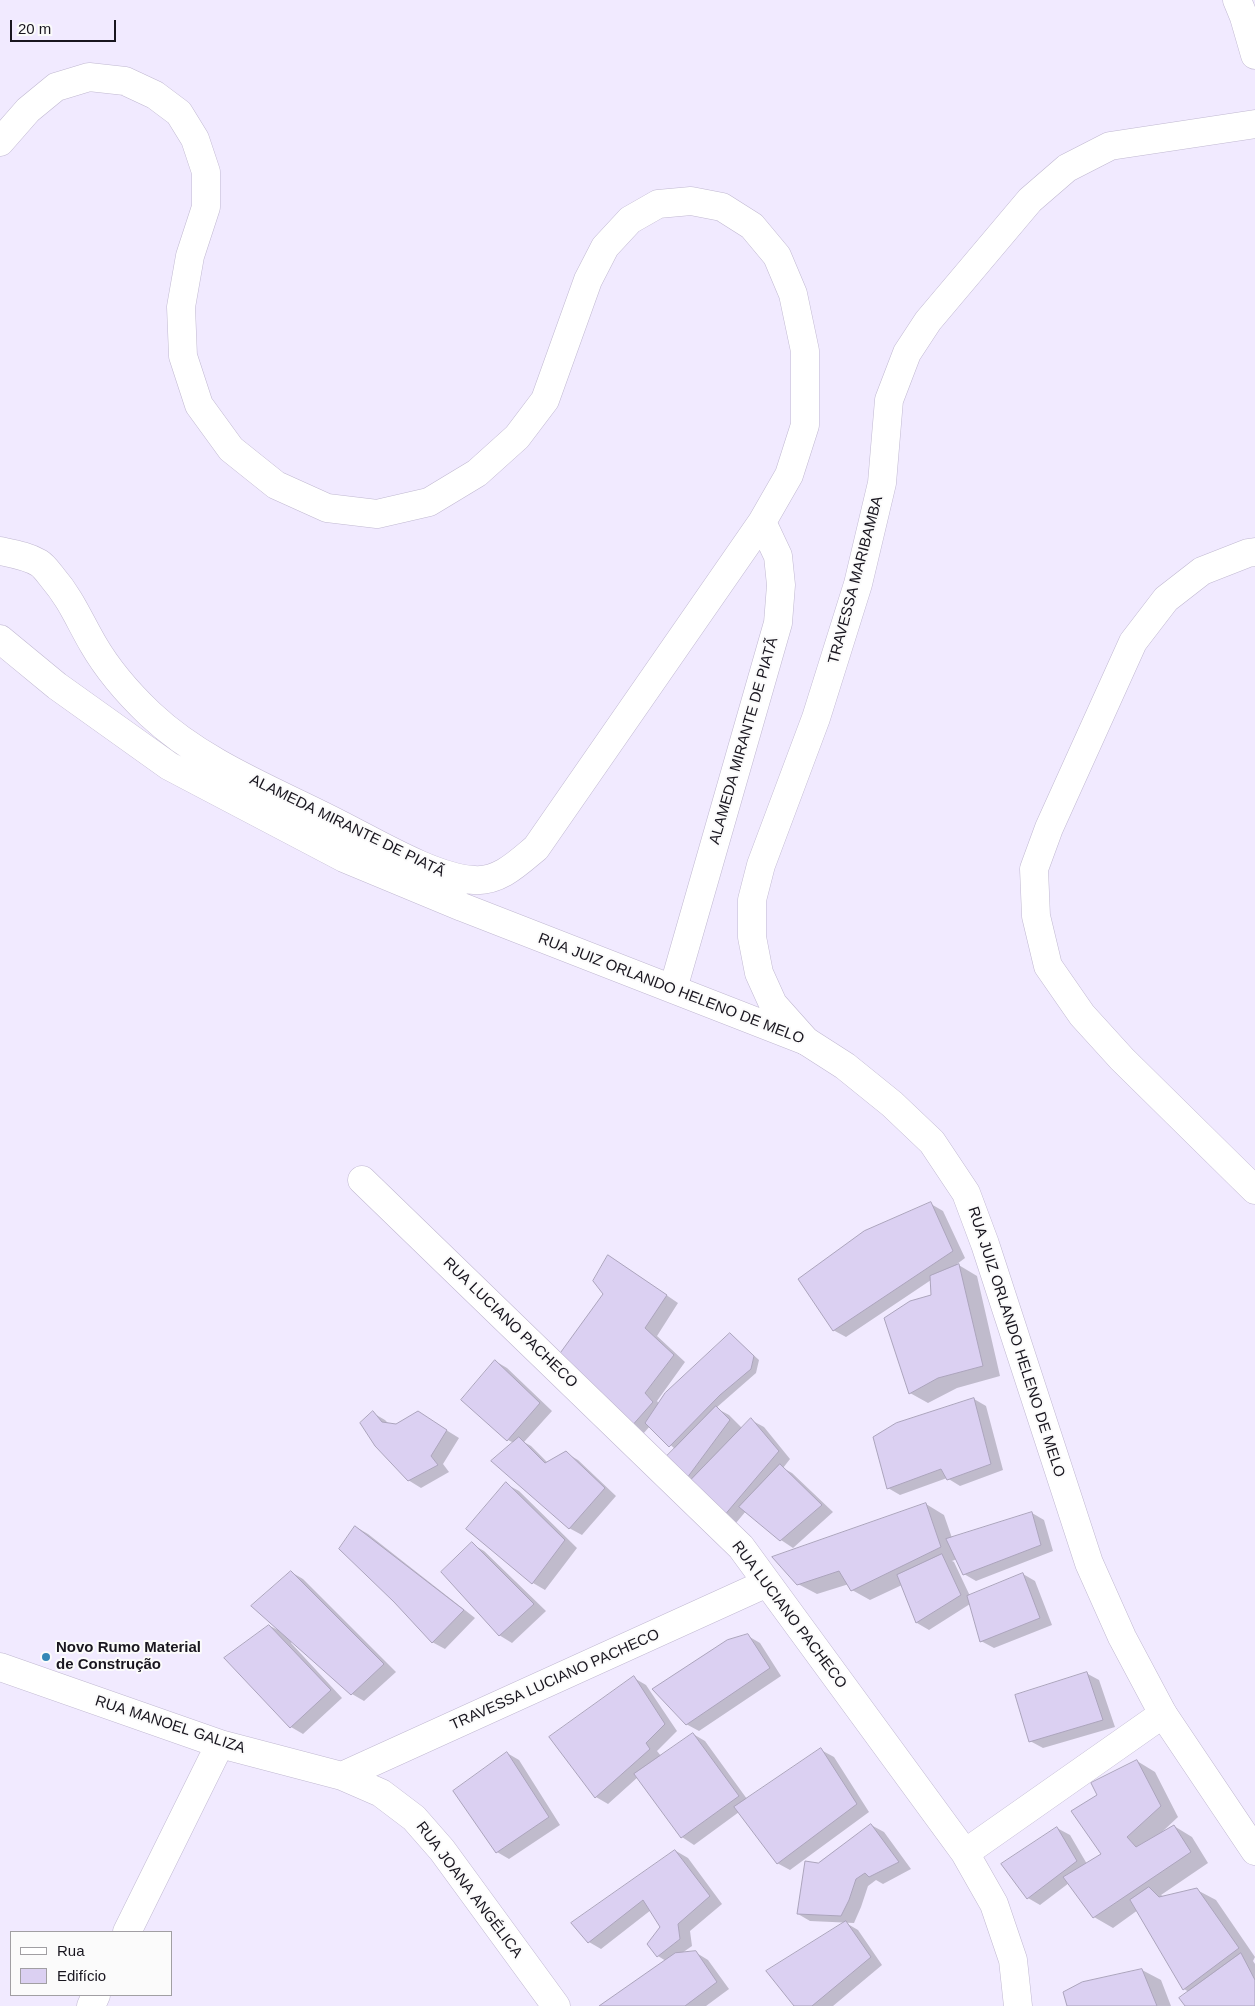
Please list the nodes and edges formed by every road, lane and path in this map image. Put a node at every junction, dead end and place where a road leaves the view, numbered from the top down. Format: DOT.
graph roads {
  1 [pos="1237,0"];
  2 [pos="1255,55"];
  3 [pos="1255,124"];
  4 [pos="0,142"];
  5 [pos="762,522"];
  6 [pos="0,551"];
  7 [pos="1255,552"];
  8 [pos="0,639"];
  9 [pos="673,989"];
  10 [pos="806,1041"];
  11 [pos="362,1180"];
  12 [pos="1255,1190"];
  13 [pos="767,1583"];
  14 [pos="0,1667"];
  15 [pos="1163,1714"];
  16 [pos="220,1744"];
  17 [pos="342,1776"];
  18 [pos="1255,1851"];
  19 [pos="965,1852"];
  20 [pos="127,1931"];
  21 [pos="556,2006"];
  22 [pos="1018,2006"];
  1 -- 2 [label="street"];
  3 -- 10 [label="street, TRAVESSA MARIBAMBA"];
  4 -- 5 [label="street, ALAMEDA MIRANTE DE PIATÃ"];
  5 -- 6 [label="street, ALAMEDA MIRANTE DE PIATÃ"];
  5 -- 9 [label="street, ALAMEDA MIRANTE DE PIATÃ"];
  7 -- 12 [label="street"];
  8 -- 9 [label="street, RUA JUIZ ORLANDO HELENO DE MELO"];
  9 -- 10 [label="street, RUA JUIZ ORLANDO HELENO DE MELO"];
  10 -- 15 [label="street, RUA JUIZ ORLANDO HELENO DE MELO"];
  11 -- 13 [label="street, RUA LUCIANO PACHECO"];
  13 -- 17 [label="street, TRAVESSA LUCIANO PACHECO"];
  13 -- 19 [label="street, RUA LUCIANO PACHECO"];
  14 -- 16 [label="street, RUA MANOEL GALIZA"];
  15 -- 18 [label="street, RUA JUIZ ORLANDO HELENO DE MELO"];
  15 -- 19 [label="street"];
  16 -- 17 [label="street, RUA MANOEL GALIZA"];
  16 -- 20 [label="street"];
  17 -- 21 [label="street, RUA JOANA ANGÉLICA"];
  19 -- 22 [label="street, RUA LUCIANO PACHECO"];
}
